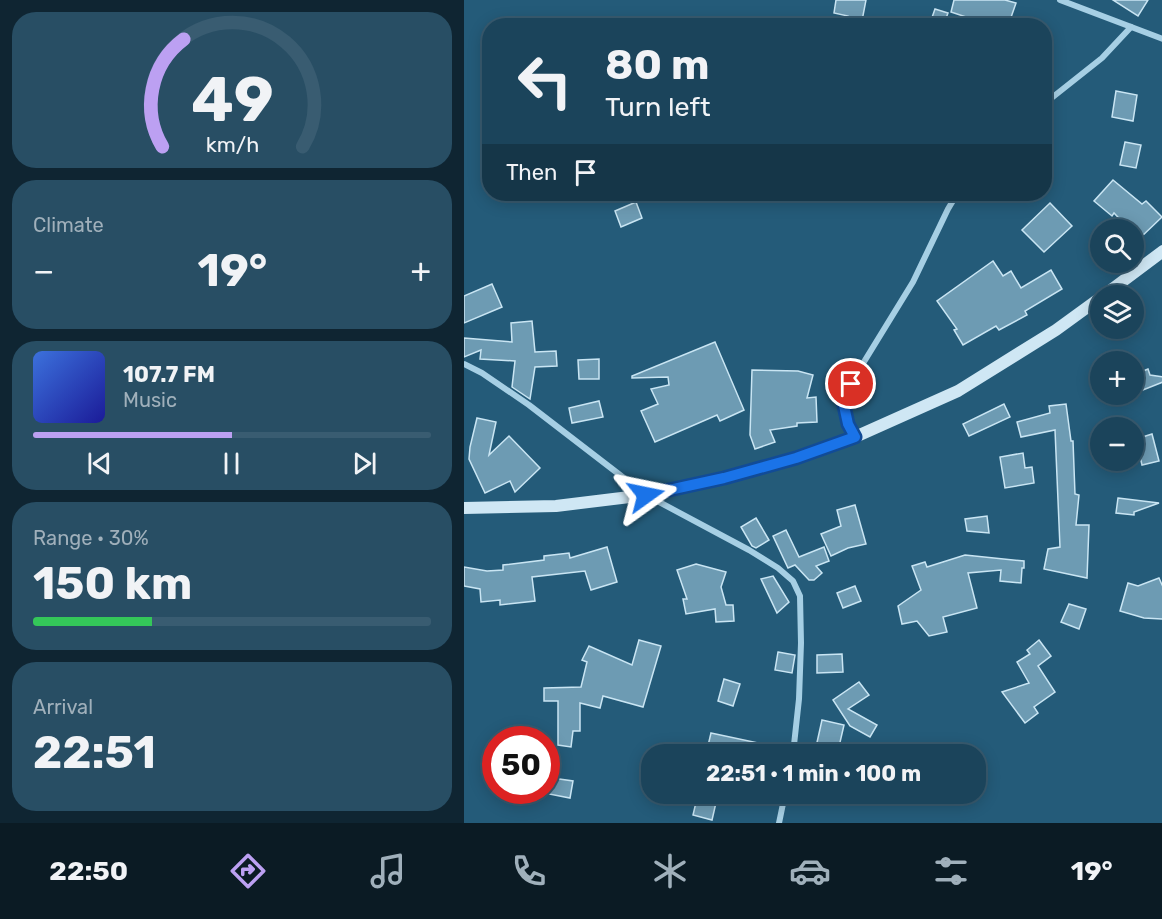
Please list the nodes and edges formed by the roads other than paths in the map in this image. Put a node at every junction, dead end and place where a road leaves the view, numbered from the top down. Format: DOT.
graph roads {
  1 [pos="1060,0"];
  2 [pos="1131,27"];
  3 [pos="1163,39"];
  4 [pos="1052,98"];
  5 [pos="952,201"];
  6 [pos="1163,251"];
  7 [pos="1118,285"];
  8 [pos="1090,306"];
  9 [pos="464,364"];
  10 [pos="855,437"];
  11 [pos="646,495"];
  12 [pos="464,508"];
  13 [pos="793,744"];
  14 [pos="783,804"];
  15 [pos="779,823"];
  1 -- 2 [label="street"];
  2 -- 3 [label="street"];
  2 -- 4 [label="street"];
  5 -- 10 [label="street"];
  6 -- 7 [label="main road"];
  8 -- 10 [label="main road"];
  9 -- 11 [label="street"];
  10 -- 11 [label="main road"];
  11 -- 12 [label="main road"];
  11 -- 13 [label="street"];
  14 -- 15 [label="street"];
}
